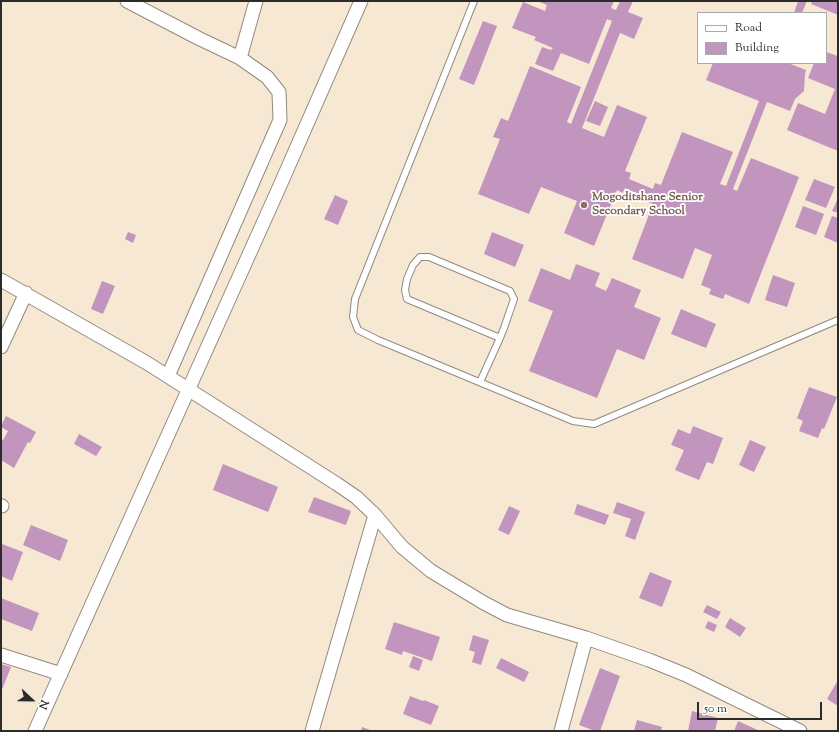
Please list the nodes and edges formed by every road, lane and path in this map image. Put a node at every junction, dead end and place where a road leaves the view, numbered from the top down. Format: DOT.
graph roads {
  1 [pos="127,1"];
  2 [pos="256,1"];
  3 [pos="361,1"];
  4 [pos="474,1"];
  5 [pos="240,58"];
  6 [pos="1,280"];
  7 [pos="26,293"];
  8 [pos="838,320"];
  9 [pos="500,338"];
  10 [pos="1,348"];
  11 [pos="168,376"];
  12 [pos="480,382"];
  13 [pos="188,388"];
  14 [pos="375,515"];
  15 [pos="586,638"];
  16 [pos="1,655"];
  17 [pos="61,674"];
  18 [pos="35,731"];
  19 [pos="312,731"];
  20 [pos="561,731"];
  21 [pos="800,731"];
  1 -- 5 [label="street"];
  2 -- 5 [label="street"];
  3 -- 13 [label="street"];
  4 -- 12 [label="lane"];
  5 -- 11 [label="street"];
  6 -- 7 [label="street"];
  7 -- 10 [label="street"];
  7 -- 11 [label="street"];
  8 -- 12 [label="lane"];
  9 -- 9 [label="lane"];
  9 -- 12 [label="lane"];
  11 -- 13 [label="street"];
  13 -- 14 [label="street"];
  13 -- 17 [label="street"];
  14 -- 15 [label="street"];
  14 -- 19 [label="street"];
  15 -- 20 [label="street"];
  15 -- 21 [label="street"];
  16 -- 17 [label="street"];
  17 -- 18 [label="street"];
}
